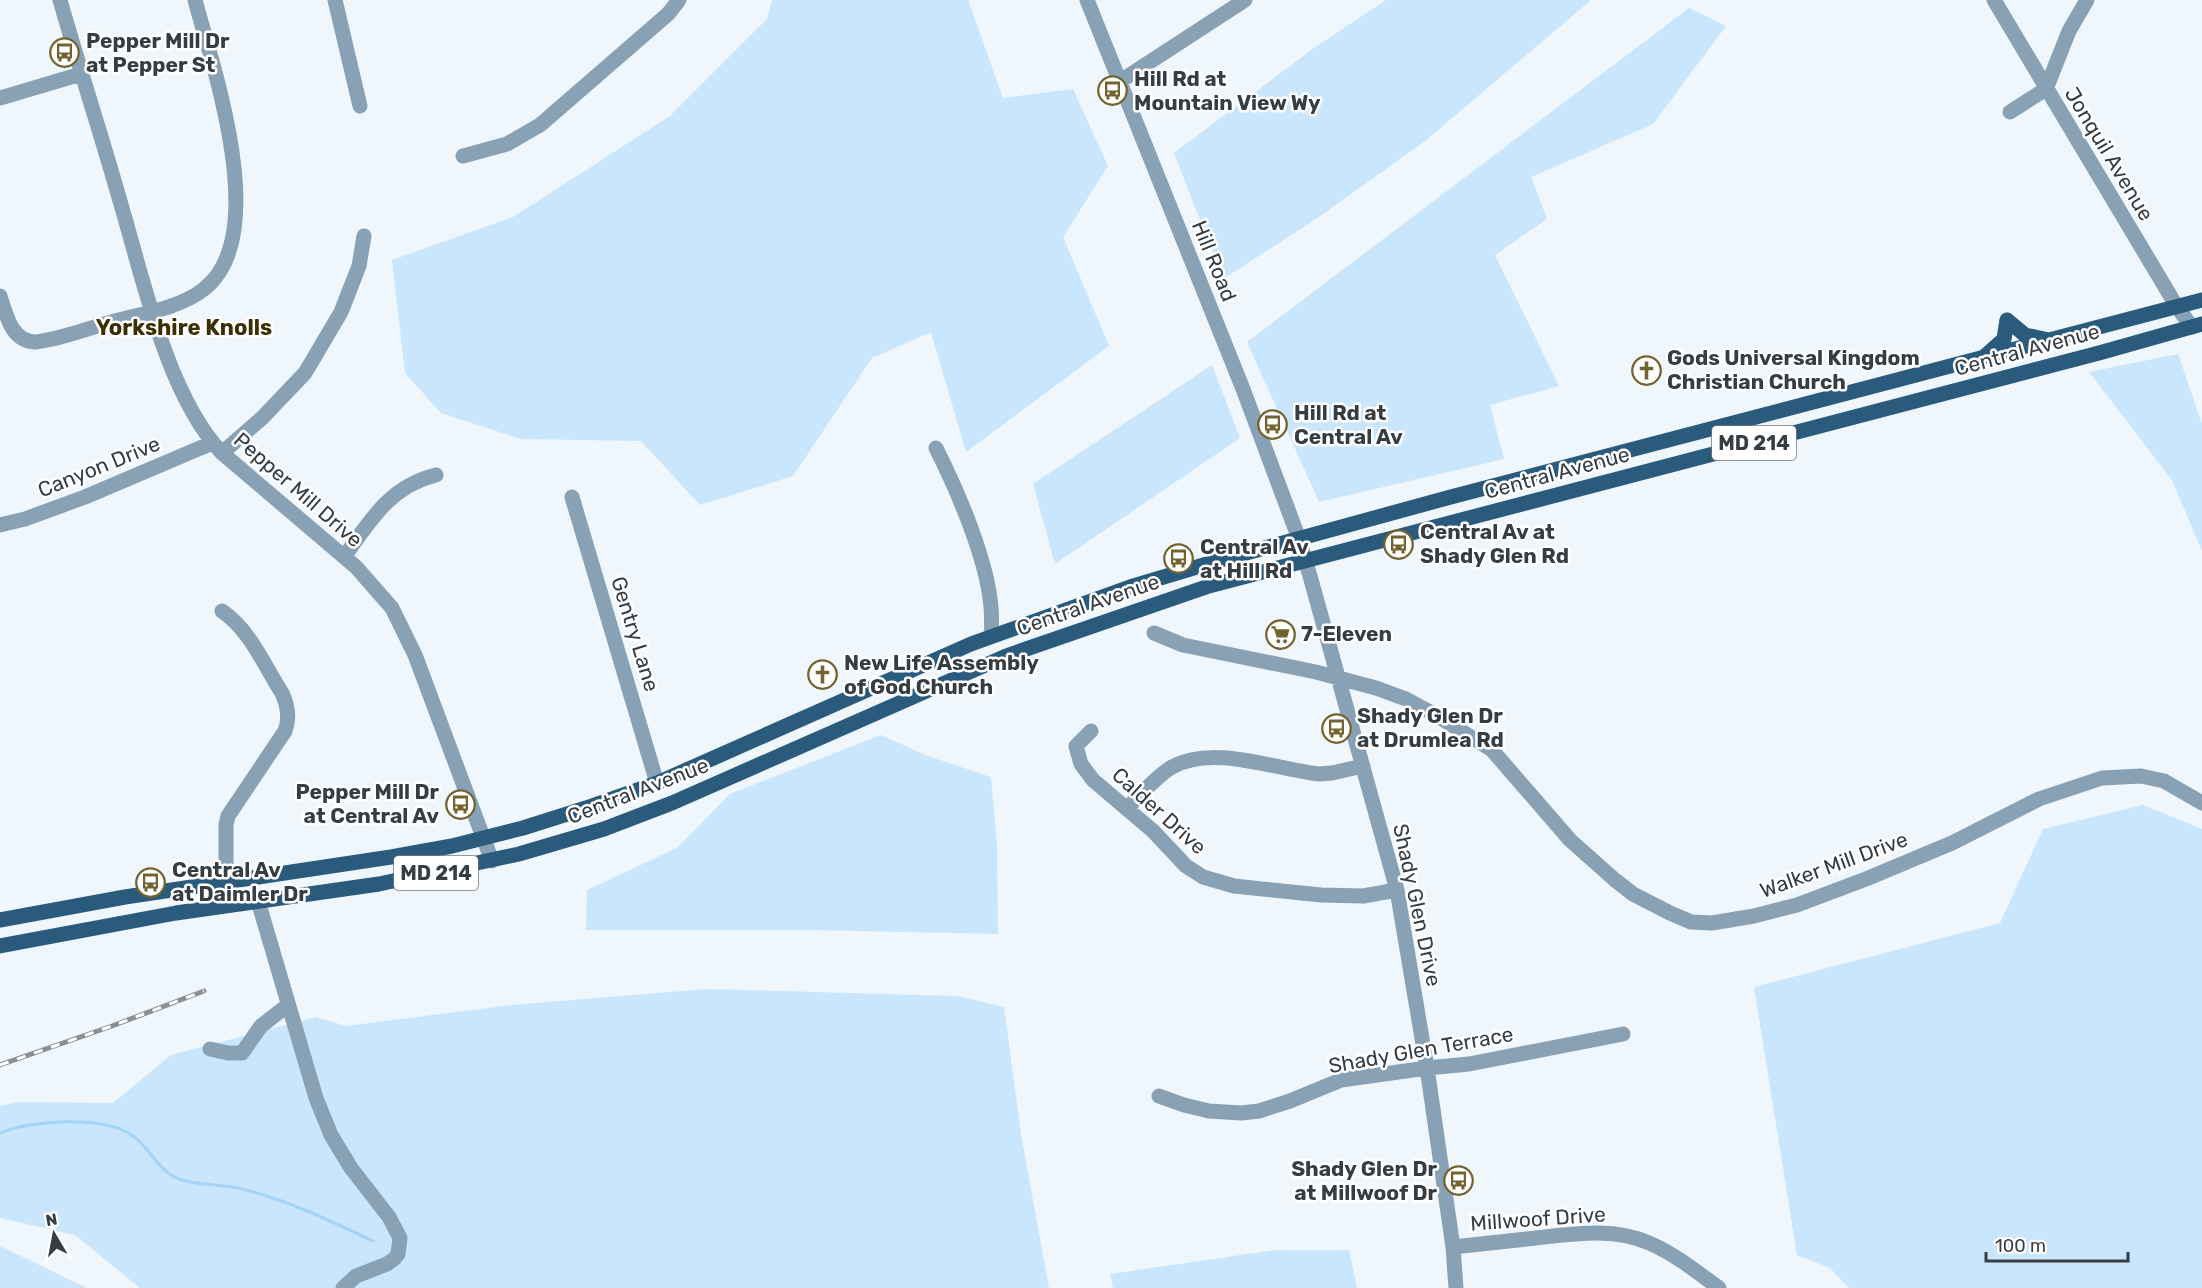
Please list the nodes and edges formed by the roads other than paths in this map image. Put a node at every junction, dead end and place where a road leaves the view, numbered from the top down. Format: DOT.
graph roads {
  1 [pos="60,0"];
  2 [pos="195,0"];
  3 [pos="335,0"];
  4 [pos="679,0"];
  5 [pos="1087,0"];
  6 [pos="1994,0"];
  7 [pos="2087,0"];
  8 [pos="1242,1"];
  9 [pos="81,74"];
  10 [pos="1119,82"];
  11 [pos="2046,89"];
  12 [pos="0,98"];
  13 [pos="360,106"];
  14 [pos="2010,112"];
  15 [pos="463,156"];
  16 [pos="364,236"];
  17 [pos="0,296"];
  18 [pos="2202,300"];
  19 [pos="2177,307"];
  20 [pos="153,311"];
  21 [pos="2197,325"];
  22 [pos="2054,340"];
  23 [pos="1980,359"];
  24 [pos="217,448"];
  25 [pos="936,448"];
  26 [pos="436,475"];
  27 [pos="572,497"];
  28 [pos="0,525"];
  29 [pos="1299,539"];
  30 [pos="344,557"];
  31 [pos="1305,561"];
  32 [pos="222,611"];
  33 [pos="1154,633"];
  34 [pos="992,635"];
  35 [pos="1339,678"];
  36 [pos="1091,731"];
  37 [pos="1362,766"];
  38 [pos="657,783"];
  39 [pos="2202,803"];
  40 [pos="1126,808"];
  41 [pos="483,838"];
  42 [pos="492,861"];
  43 [pos="225,882"];
  44 [pos="1397,890"];
  45 [pos="258,901"];
  46 [pos="0,920"];
  47 [pos="0,946"];
  48 [pos="288,1005"];
  49 [pos="1623,1034"];
  50 [pos="210,1049"];
  51 [pos="1427,1068"];
  52 [pos="1159,1096"];
  53 [pos="1453,1247"];
  54 [pos="343,1288"];
  55 [pos="1456,1288"];
  56 [pos="1719,1288"];
  1 -- 9 [label="street, Pepper Mill Drive"];
  2 -- 20 [label="street"];
  3 -- 13 [label="street"];
  4 -- 15 [label="street"];
  5 -- 10 [label="street, Hill Road"];
  6 -- 11 [label="street, Jonquil Avenue"];
  7 -- 11 [label="street"];
  8 -- 10 [label="street"];
  9 -- 12 [label="street"];
  9 -- 20 [label="street, Pepper Mill Drive"];
  10 -- 29 [label="street, Hill Road"];
  11 -- 14 [label="street"];
  11 -- 19 [label="street, Jonquil Avenue"];
  16 -- 24 [label="street, Canyon Drive"];
  17 -- 20 [label="street"];
  18 -- 19 [label="main road, Central Avenue / MD 214"];
  19 -- 21 [label="street, Jonquil Avenue"];
  19 -- 22 [label="main road, Central Avenue / MD 214"];
  20 -- 24 [label="street, Pepper Mill Drive"];
  21 -- 31 [label="main road, Central Avenue / MD 214"];
  22 -- 23 [label="main road, Central Avenue / MD 214"];
  22 -- 23 [label="main road"];
  23 -- 29 [label="main road, Central Avenue / MD 214"];
  24 -- 28 [label="street, Canyon Drive"];
  24 -- 30 [label="street, Pepper Mill Drive"];
  25 -- 34 [label="street"];
  26 -- 30 [label="street"];
  27 -- 38 [label="street, Gentry Lane"];
  29 -- 31 [label="street, Shady Glen Drive"];
  29 -- 34 [label="main road, Central Avenue / MD 214"];
  30 -- 41 [label="street, Pepper Mill Drive"];
  31 -- 35 [label="street, Shady Glen Drive"];
  31 -- 42 [label="main road, Central Avenue / MD 214"];
  32 -- 43 [label="street"];
  33 -- 35 [label="street, Walker Mill Drive"];
  34 -- 38 [label="main road, Central Avenue / MD 214"];
  35 -- 37 [label="street, Shady Glen Drive"];
  35 -- 39 [label="street, Walker Mill Drive"];
  36 -- 40 [label="street, Calder Drive"];
  37 -- 40 [label="street"];
  37 -- 44 [label="street, Shady Glen Drive"];
  38 -- 41 [label="main road, Central Avenue / MD 214"];
  40 -- 44 [label="street, Calder Drive"];
  41 -- 42 [label="street, Pepper Mill Drive"];
  41 -- 43 [label="main road, Central Avenue / MD 214"];
  42 -- 45 [label="main road, Central Avenue / MD 214"];
  43 -- 46 [label="main road, Central Avenue / MD 214"];
  44 -- 51 [label="street, Shady Glen Drive"];
  45 -- 47 [label="main road, Central Avenue / MD 214"];
  45 -- 48 [label="street"];
  48 -- 50 [label="street"];
  48 -- 54 [label="street"];
  49 -- 51 [label="street, Shady Glen Terrace"];
  51 -- 52 [label="street, Shady Glen Terrace"];
  51 -- 53 [label="street, Shady Glen Drive"];
  53 -- 55 [label="street, Shady Glen Drive"];
  53 -- 56 [label="street, Millwoof Drive"];
}
